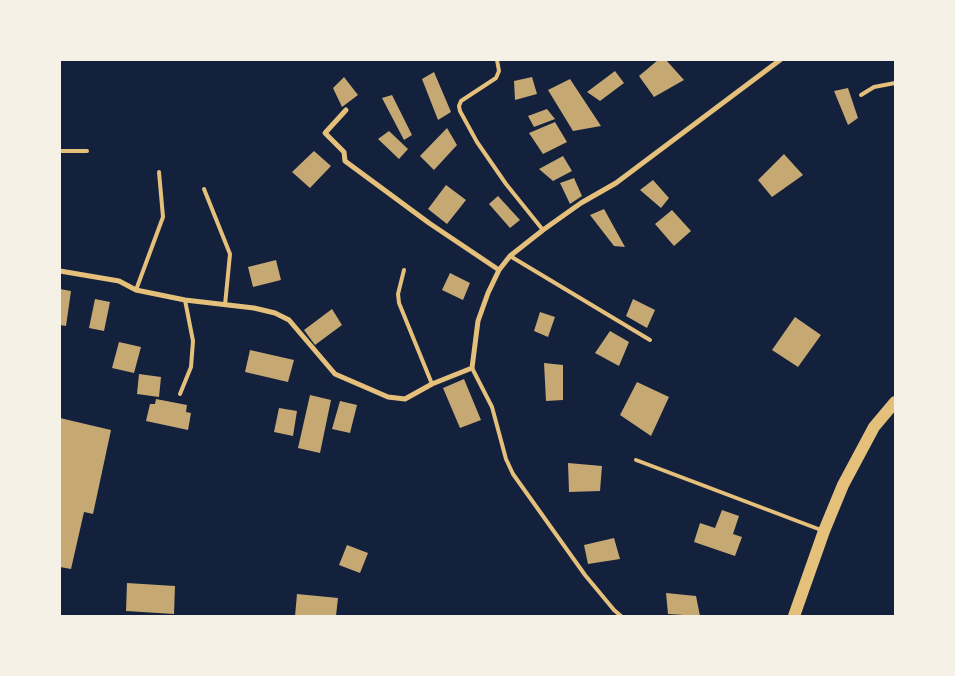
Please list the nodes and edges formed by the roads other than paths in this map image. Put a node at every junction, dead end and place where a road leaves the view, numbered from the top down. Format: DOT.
graph roads {
  1 [pos="497,60"];
  2 [pos="778,61"];
  3 [pos="895,83"];
  4 [pos="861,95"];
  5 [pos="346,110"];
  6 [pos="60,151"];
  7 [pos="87,151"];
  8 [pos="159,172"];
  9 [pos="204,188"];
  10 [pos="543,230"];
  11 [pos="510,256"];
  12 [pos="404,270"];
  13 [pos="499,270"];
  14 [pos="60,271"];
  15 [pos="136,290"];
  16 [pos="185,300"];
  17 [pos="225,304"];
  18 [pos="650,340"];
  19 [pos="472,368"];
  20 [pos="432,384"];
  21 [pos="180,394"];
  22 [pos="895,402"];
  23 [pos="636,460"];
  24 [pos="824,531"];
  25 [pos="621,616"];
  26 [pos="794,616"];
  1 -- 10 [label="lane"];
  2 -- 10 [label="street"];
  3 -- 4 [label="lane"];
  5 -- 13 [label="street"];
  6 -- 7 [label="lane"];
  8 -- 15 [label="lane"];
  9 -- 17 [label="lane"];
  10 -- 11 [label="street"];
  11 -- 13 [label="street"];
  11 -- 18 [label="lane"];
  12 -- 20 [label="lane"];
  13 -- 19 [label="street"];
  14 -- 15 [label="street"];
  15 -- 16 [label="street"];
  16 -- 17 [label="street"];
  16 -- 21 [label="lane"];
  17 -- 20 [label="street"];
  19 -- 20 [label="street"];
  19 -- 25 [label="lane"];
  22 -- 24 [label="highway"];
  23 -- 24 [label="lane"];
  24 -- 26 [label="highway"];
}
